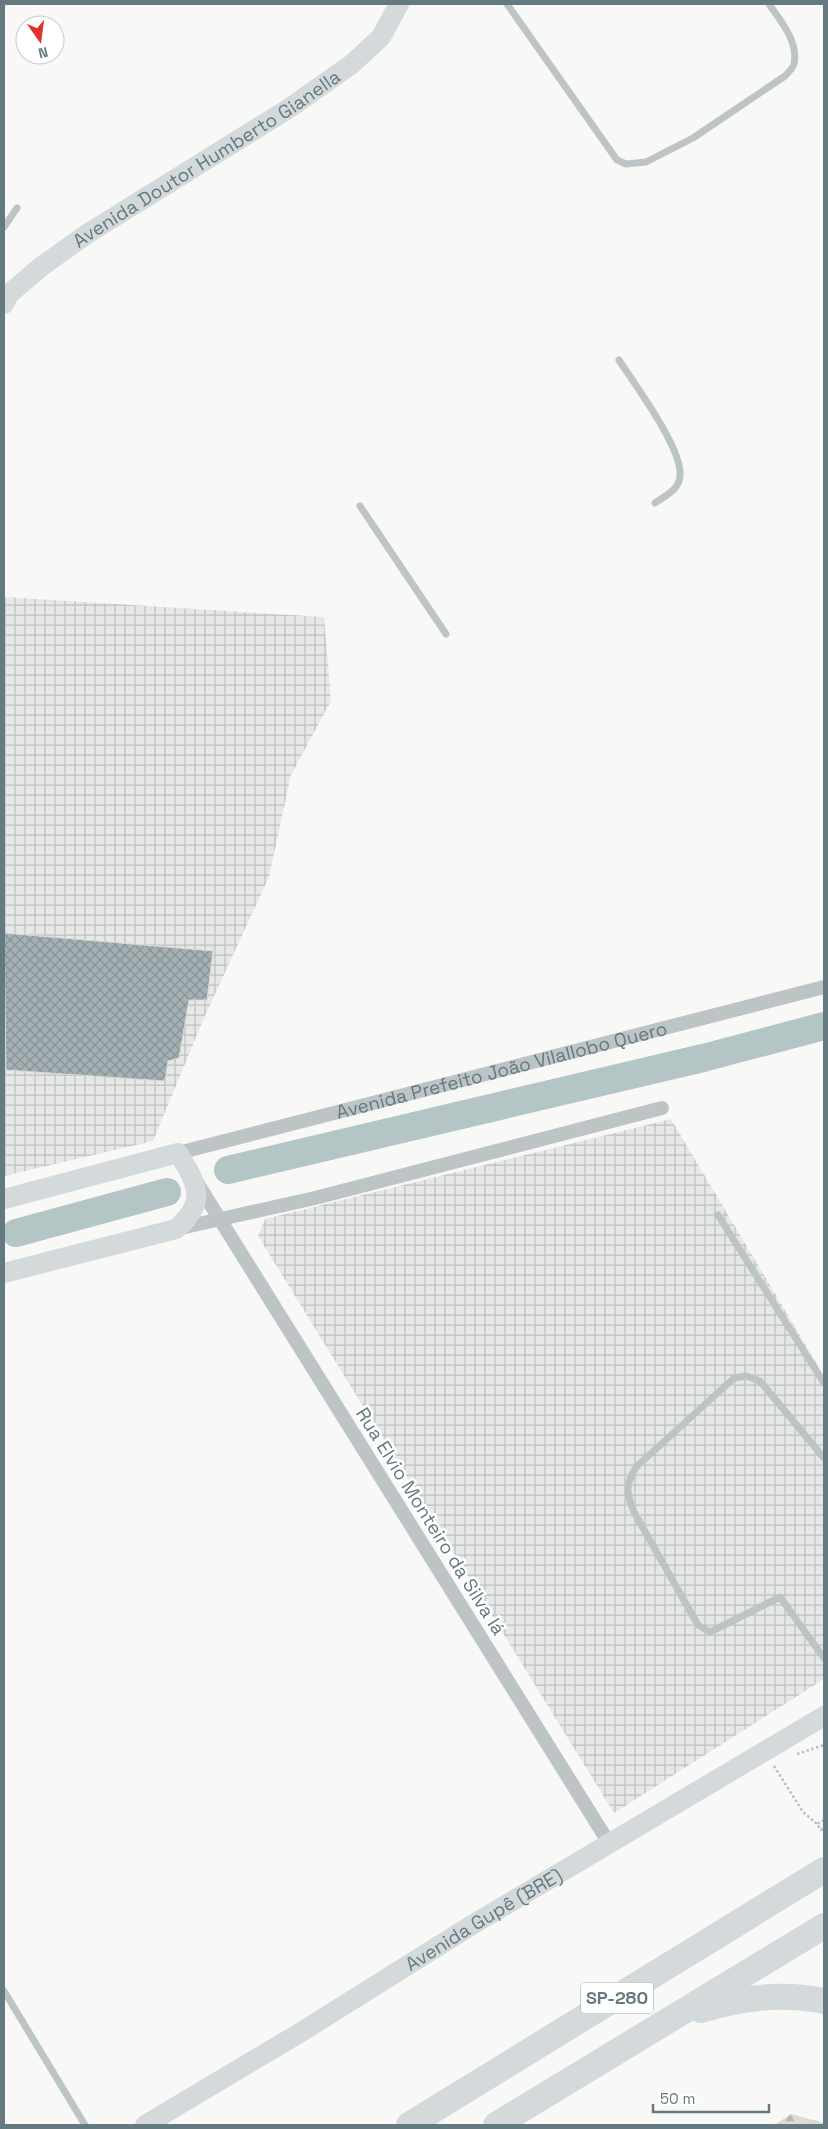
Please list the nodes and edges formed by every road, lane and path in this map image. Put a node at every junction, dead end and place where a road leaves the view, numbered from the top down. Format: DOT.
graph roads {
  1 [pos="399,4"];
  2 [pos="507,4"];
  3 [pos="769,4"];
  4 [pos="17,208"];
  5 [pos="4,227"];
  6 [pos="4,304"];
  7 [pos="619,360"];
  8 [pos="654,503"];
  9 [pos="360,506"];
  10 [pos="446,634"];
  11 [pos="824,987"];
  12 [pos="662,1108"];
  13 [pos="178,1153"];
  14 [pos="194,1179"];
  15 [pos="4,1199"];
  16 [pos="718,1215"];
  17 [pos="221,1219"];
  18 [pos="176,1229"];
  19 [pos="6,1271"];
  20 [pos="824,1383"];
  21 [pos="824,1458"];
  22 [pos="824,1658"];
  23 [pos="824,1716"];
  24 [pos="772,1762"];
  25 [pos="824,1820"];
  26 [pos="817,1824"];
  27 [pos="824,1828"];
  28 [pos="608,1843"];
  29 [pos="824,1870"];
  30 [pos="824,1926"];
  31 [pos="4,1991"];
  32 [pos="824,2001"];
  33 [pos="665,2022"];
  34 [pos="85,2125"];
  35 [pos="145,2125"];
  36 [pos="409,2125"];
  37 [pos="496,2125"];
  1 -- 6 [label="main road, Avenida Doutor Humberto Gianella"];
  2 -- 3 [label="lane"];
  4 -- 5 [label="lane"];
  7 -- 8 [label="lane"];
  9 -- 10 [label="lane"];
  11 -- 13 [label="street, Avenida Prefeito João Vilallobo Quero"];
  12 -- 17 [label="street"];
  13 -- 14 [label="main road"];
  13 -- 15 [label="main road, Avenida Prefeito João Vilallobo Quero"];
  14 -- 17 [label="street"];
  14 -- 18 [label="main road"];
  16 -- 20 [label="lane"];
  17 -- 18 [label="street"];
  17 -- 28 [label="street, Rua Elvio Monteiro da Silva Iá"];
  18 -- 19 [label="main road"];
  21 -- 22 [label="lane"];
  23 -- 28 [label="main road, Avenida Gupê (BRE)"];
  24 -- 26 [label="path"];
  25 -- 26 [label="path"];
  26 -- 27 [label="path"];
  28 -- 35 [label="main road, Avenida Gupê (BRE)"];
  29 -- 36 [label="highway, SP-280"];
  30 -- 33 [label="highway, SP-280"];
  31 -- 34 [label="lane"];
  32 -- 33 [label="highway"];
  33 -- 37 [label="highway, SP-280"];
}
